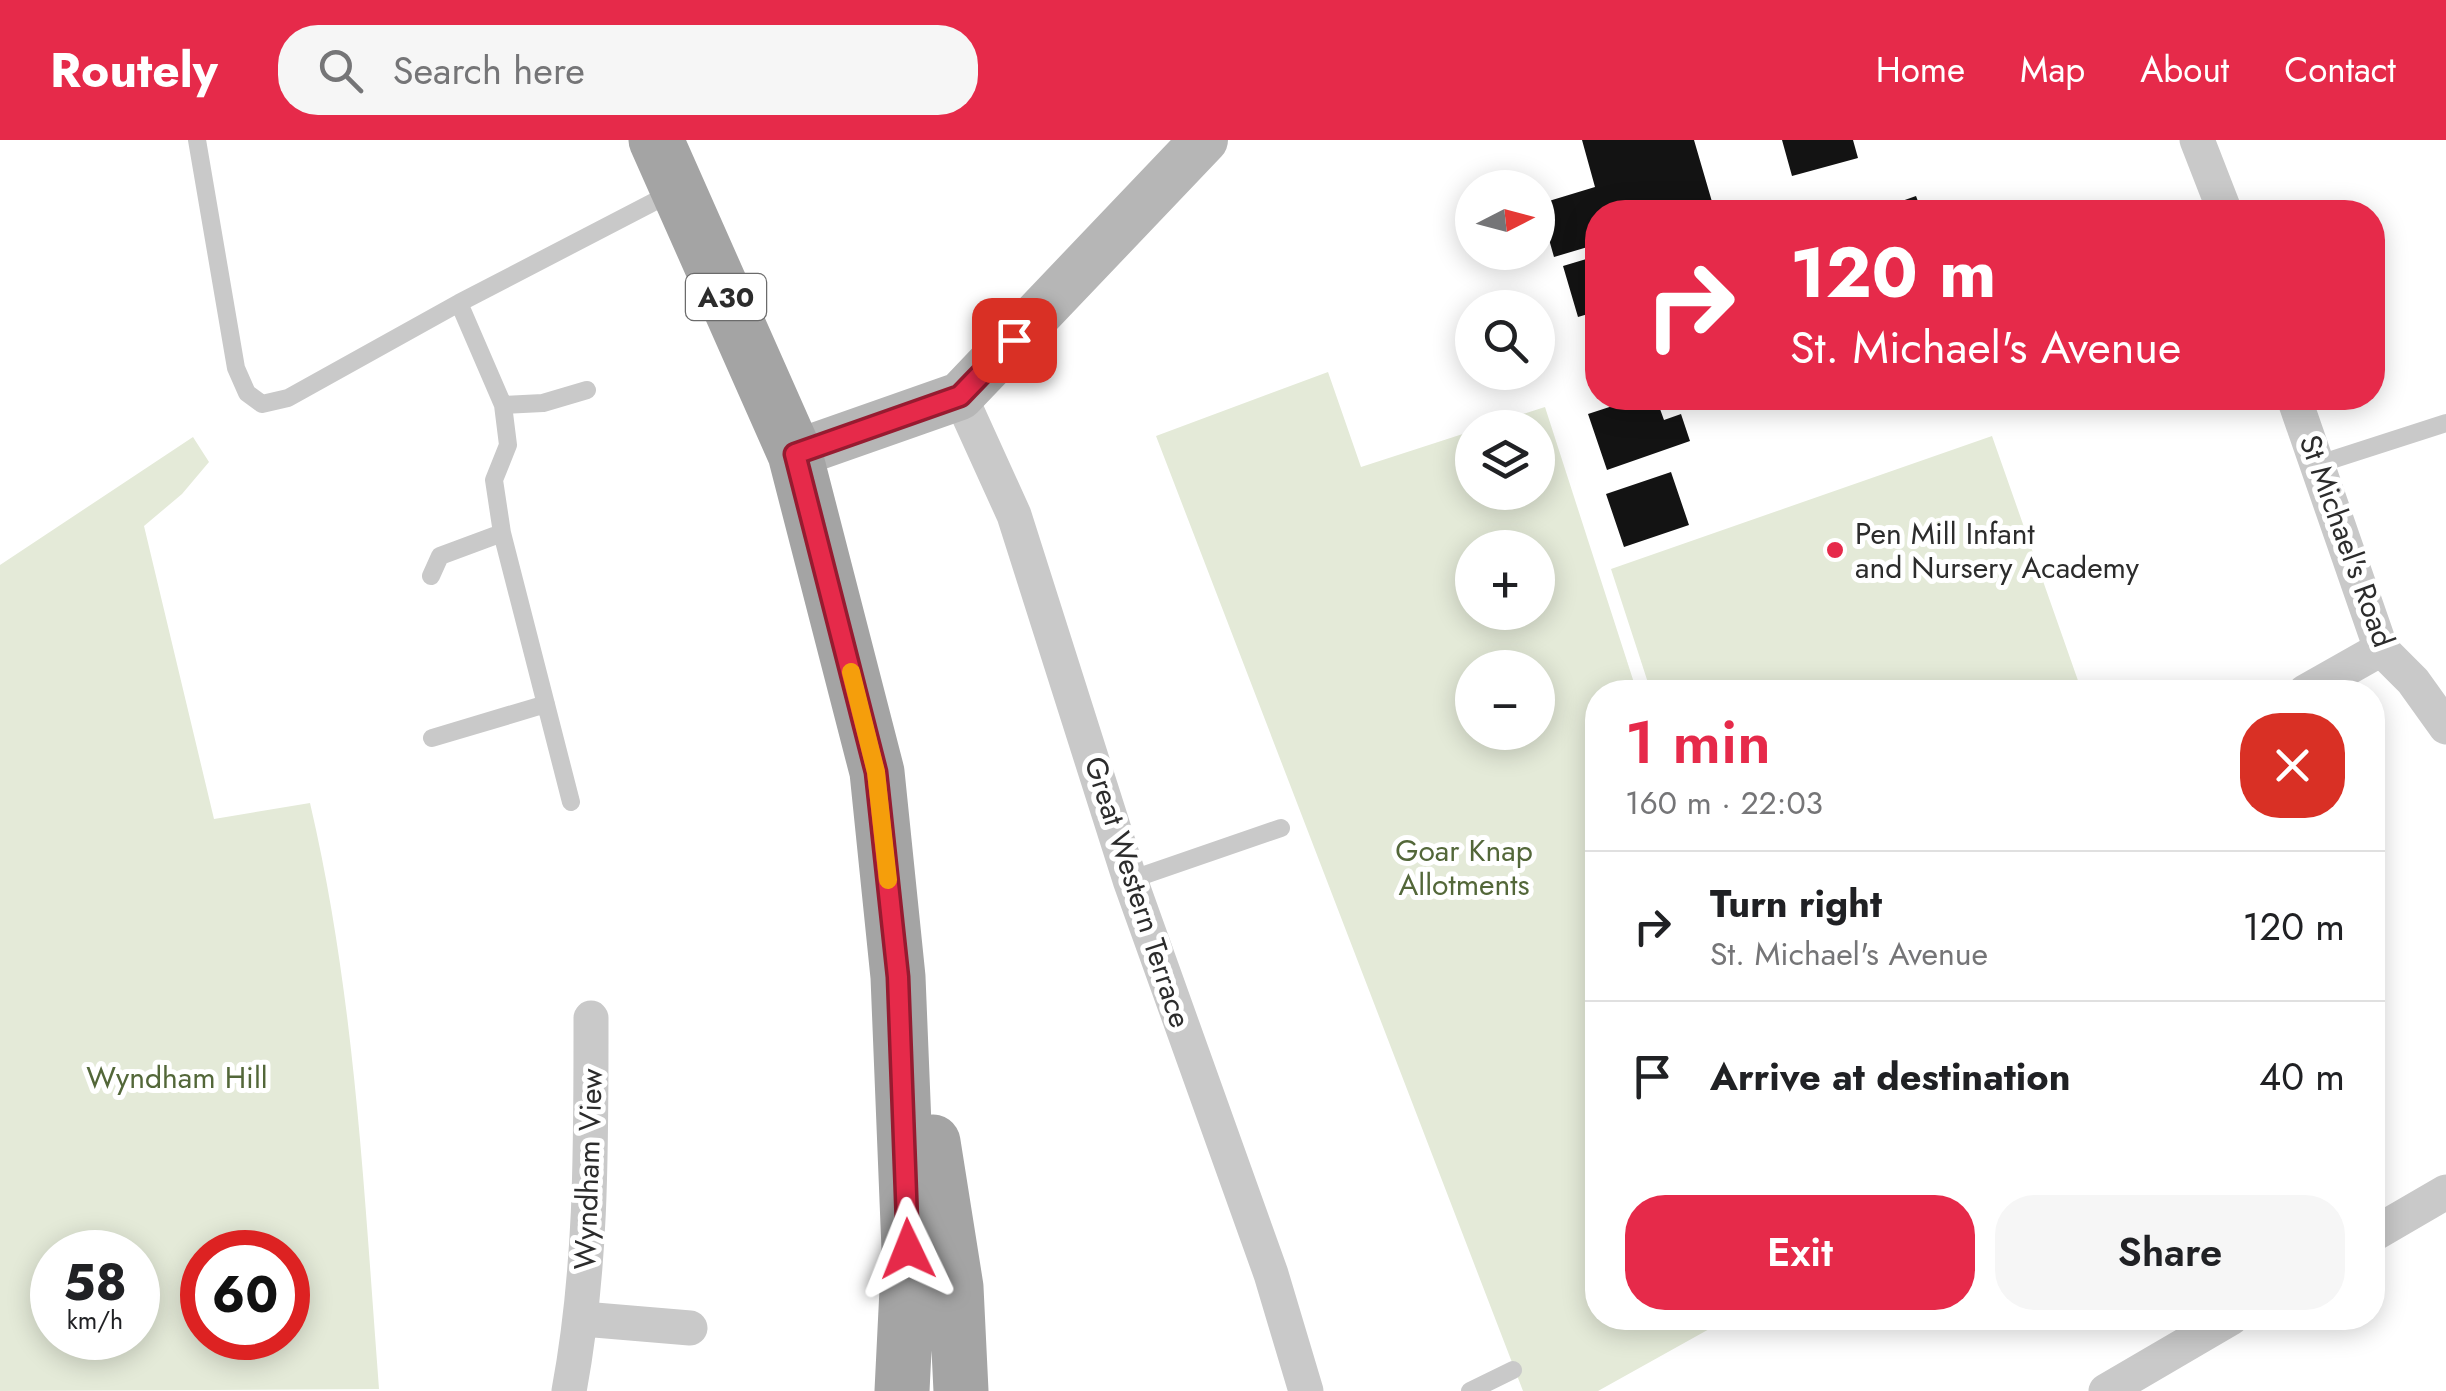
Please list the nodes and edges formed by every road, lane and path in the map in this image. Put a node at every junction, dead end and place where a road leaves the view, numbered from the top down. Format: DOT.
graph roads {
  1 [pos="197,140"];
  2 [pos="656,140"];
  3 [pos="1204,140"];
  4 [pos="2197,140"];
  5 [pos="679,189"];
  6 [pos="2220,200"];
  7 [pos="459,303"];
  8 [pos="587,390"];
  9 [pos="960,396"];
  10 [pos="504,405"];
  11 [pos="2299,410"];
  12 [pos="2446,422"];
  13 [pos="795,454"];
  14 [pos="2319,464"];
  15 [pos="502,533"];
  16 [pos="431,576"];
  17 [pos="2381,649"];
  18 [pos="2326,680"];
  19 [pos="546,704"];
  20 [pos="2446,727"];
  21 [pos="432,738"];
  22 [pos="571,802"];
  23 [pos="1281,828"];
  24 [pos="1130,880"];
  25 [pos="898,977"];
  26 [pos="591,1018"];
  27 [pos="2446,1192"];
  28 [pos="2385,1227"];
  29 [pos="583,1318"];
  30 [pos="690,1328"];
  31 [pos="2210,1330"];
  32 [pos="1513,1370"];
  33 [pos="569,1391"];
  34 [pos="902,1391"];
  35 [pos="961,1391"];
  36 [pos="1306,1391"];
  37 [pos="1470,1391"];
  38 [pos="2106,1391"];
  1 -- 7 [label="lane"];
  2 -- 5 [label="main road, A30"];
  3 -- 9 [label="street"];
  4 -- 6 [label="street"];
  5 -- 7 [label="lane"];
  5 -- 13 [label="main road, A30"];
  7 -- 10 [label="lane"];
  8 -- 10 [label="lane"];
  9 -- 13 [label="street"];
  9 -- 24 [label="street, Great Western Terrace"];
  10 -- 15 [label="lane"];
  11 -- 14 [label="street, St Michael's Road"];
  12 -- 14 [label="lane"];
  13 -- 25 [label="main road, A30"];
  14 -- 17 [label="street, St Michael's Road"];
  15 -- 16 [label="lane"];
  15 -- 19 [label="lane"];
  17 -- 18 [label="street"];
  17 -- 20 [label="street, St Michael's Road"];
  19 -- 21 [label="lane"];
  19 -- 22 [label="lane"];
  23 -- 24 [label="lane"];
  24 -- 36 [label="street, Great Western Terrace"];
  25 -- 34 [label="main road, A30"];
  25 -- 35 [label="main road, A30"];
  26 -- 29 [label="street, Wyndham View"];
  27 -- 28 [label="street"];
  29 -- 30 [label="street"];
  29 -- 33 [label="street, Wyndham View"];
  31 -- 38 [label="street"];
  32 -- 37 [label="lane"];
}
